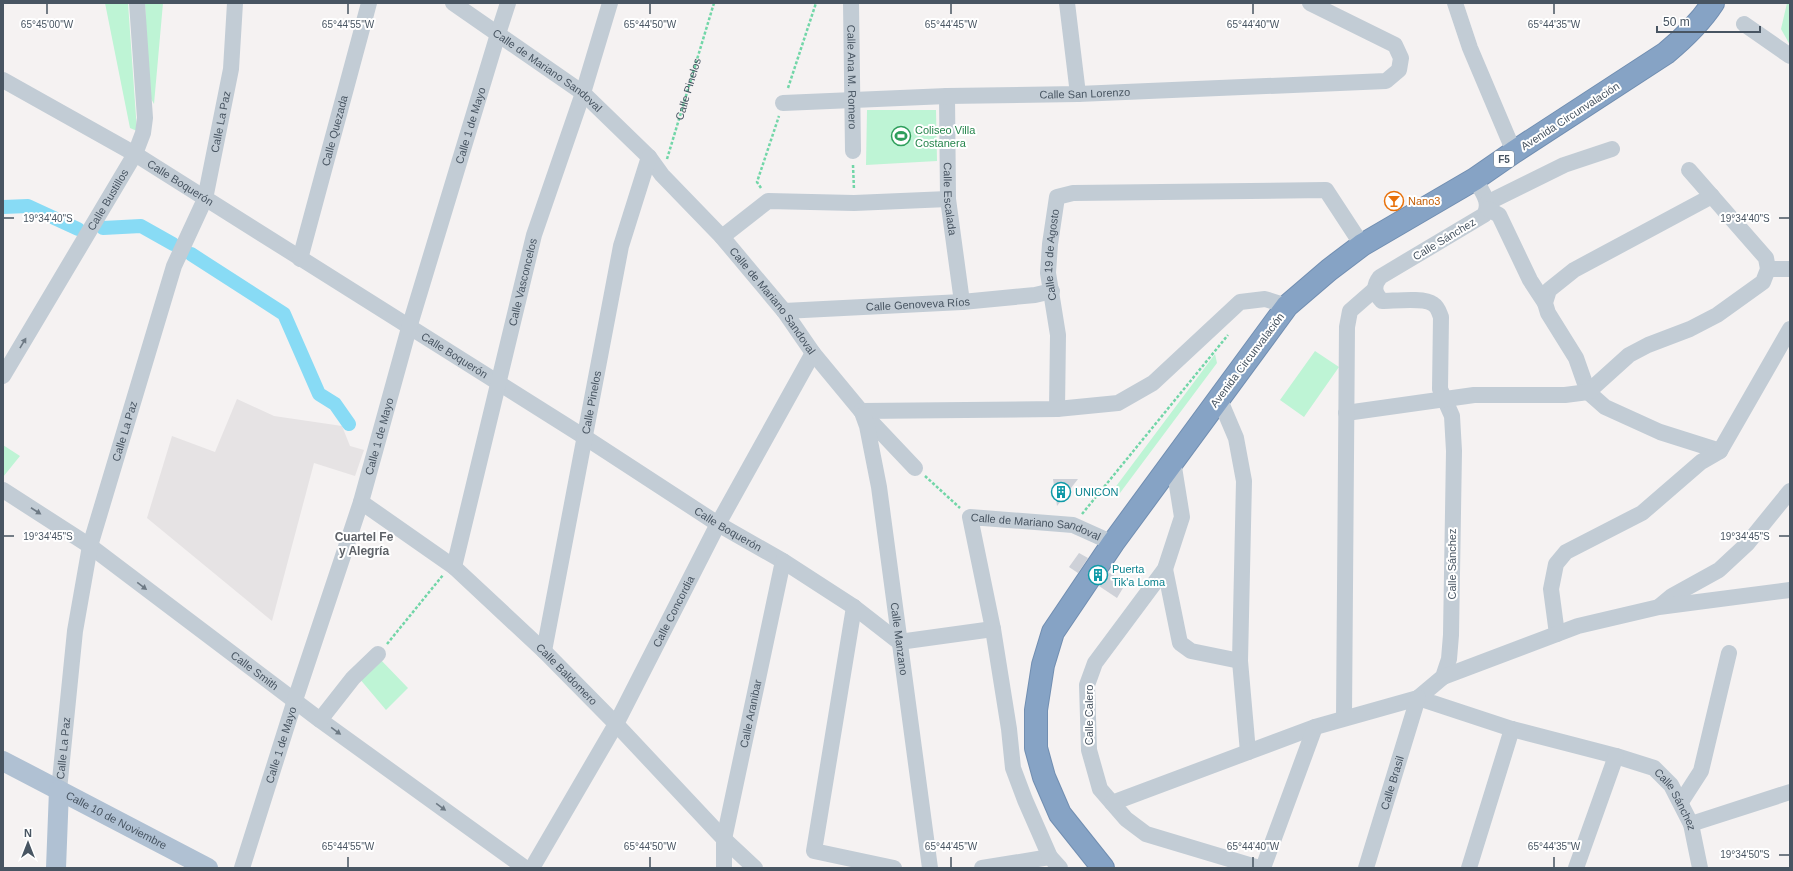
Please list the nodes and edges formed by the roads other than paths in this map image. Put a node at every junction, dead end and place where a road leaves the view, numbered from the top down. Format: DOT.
graph roads {
  1 [pos="137,3"];
  2 [pos="235,3"];
  3 [pos="368,3"];
  4 [pos="453,3"];
  5 [pos="508,3"];
  6 [pos="610,3"];
  7 [pos="851,3"];
  8 [pos="1067,3"];
  9 [pos="1310,3"];
  10 [pos="1455,3"];
  11 [pos="1713,3"];
  12 [pos="1744,24"];
  13 [pos="498,34"];
  14 [pos="1790,56"];
  15 [pos="3,80"];
  16 [pos="583,93"];
  17 [pos="1078,94"];
  18 [pos="947,96"];
  19 [pos="851,101"];
  20 [pos="783,103"];
  21 [pos="1612,149"];
  22 [pos="853,151"];
  23 [pos="1514,152"];
  24 [pos="134,154"];
  25 [pos="649,157"];
  26 [pos="1689,170"];
  27 [pos="1475,179"];
  28 [pos="1712,196"];
  29 [pos="205,199"];
  30 [pos="948,199"];
  31 [pos="1487,206"];
  32 [pos="722,237"];
  33 [pos="1362,245"];
  34 [pos="300,259"];
  35 [pos="1768,269"];
  36 [pos="1790,269"];
  37 [pos="1374,290"];
  38 [pos="1052,291"];
  39 [pos="962,302"];
  40 [pos="1545,303"];
  41 [pos="1287,306"];
  42 [pos="784,312"];
  43 [pos="409,328"];
  44 [pos="1790,329"];
  45 [pos="813,353"];
  46 [pos="3,376"];
  47 [pos="500,385"];
  48 [pos="1588,392"];
  49 [pos="1219,398"];
  50 [pos="1445,398"];
  51 [pos="1057,409"];
  52 [pos="862,411"];
  53 [pos="1346,413"];
  54 [pos="586,438"];
  55 [pos="1720,451"];
  56 [pos="1173,461"];
  57 [pos="915,468"];
  58 [pos="3,490"];
  59 [pos="1790,491"];
  60 [pos="360,502"];
  61 [pos="718,524"];
  62 [pos="1113,543"];
  63 [pos="90,546"];
  64 [pos="783,561"];
  65 [pos="453,566"];
  66 [pos="1165,569"];
  67 [pos="1790,590"];
  68 [pos="854,607"];
  69 [pos="1659,607"];
  70 [pos="993,629"];
  71 [pos="1557,634"];
  72 [pos="900,642"];
  73 [pos="544,651"];
  74 [pos="1729,653"];
  75 [pos="378,654"];
  76 [pos="1240,661"];
  77 [pos="1443,677"];
  78 [pos="1418,698"];
  79 [pos="295,700"];
  80 [pos="1344,718"];
  81 [pos="320,720"];
  82 [pos="616,724"];
  83 [pos="1315,727"];
  84 [pos="1512,729"];
  85 [pos="1248,752"];
  86 [pos="1616,756"];
  87 [pos="3,761"];
  88 [pos="59,790"];
  89 [pos="1790,792"];
  90 [pos="1681,802"];
  91 [pos="1112,803"];
  92 [pos="1691,824"];
  93 [pos="724,839"];
  94 [pos="1055,863"];
  95 [pos="56,868"];
  96 [pos="208,868"];
  97 [pos="242,868"];
  98 [pos="525,868"];
  99 [pos="532,868"];
  100 [pos="724,868"];
  101 [pos="755,868"];
  102 [pos="894,868"];
  103 [pos="930,868"];
  104 [pos="982,868"];
  105 [pos="1103,868"];
  106 [pos="1259,868"];
  107 [pos="1263,868"];
  108 [pos="1366,868"];
  109 [pos="1469,868"];
  110 [pos="1576,868"];
  111 [pos="1700,868"];
  1 -- 24 [label="street, Calle Bustillos"];
  2 -- 29 [label="street, Calle La Paz"];
  3 -- 34 [label="street, Calle Quezada"];
  4 -- 13 [label="street, Calle de Mariano Sandoval"];
  5 -- 13 [label="street, Calle 1 de Mayo"];
  6 -- 16 [label="street, Calle Vasconcelos"];
  7 -- 19 [label="street, Calle Ana M. Romero"];
  8 -- 17 [label="street"];
  9 -- 17 [label="street, Calle San Lorenzo"];
  10 -- 23 [label="street"];
  11 -- 23 [label="highway, Avenida Circunvalación / F5"];
  12 -- 14 [label="street"];
  13 -- 16 [label="street, Calle de Mariano Sandoval"];
  13 -- 43 [label="street, Calle 1 de Mayo"];
  15 -- 24 [label="street, Calle Boquerón"];
  16 -- 25 [label="street, Calle de Mariano Sandoval"];
  16 -- 47 [label="street, Calle Vasconcelos"];
  17 -- 18 [label="street, Calle San Lorenzo"];
  18 -- 19 [label="street, Calle San Lorenzo"];
  18 -- 30 [label="street, Calle Escalada"];
  19 -- 20 [label="street, Calle San Lorenzo"];
  19 -- 22 [label="street, Calle Ana M. Romero"];
  21 -- 31 [label="street, Calle Sánchez"];
  23 -- 27 [label="highway, Avenida Circunvalación / F5"];
  24 -- 29 [label="street, Calle Boquerón"];
  46 -- 24 [label="street, Calle Bustillos, one-way"];
  25 -- 32 [label="street, Calle de Mariano Sandoval"];
  25 -- 54 [label="street, Calle Pinelos"];
  26 -- 28 [label="street"];
  27 -- 31 [label="street"];
  27 -- 33 [label="highway, Avenida Circunvalación / F5"];
  28 -- 35 [label="street"];
  28 -- 40 [label="street"];
  29 -- 34 [label="street, Calle Boquerón"];
  29 -- 63 [label="street, Calle La Paz"];
  30 -- 32 [label="street"];
  30 -- 39 [label="street, Calle Escalada"];
  31 -- 37 [label="street, Calle Sánchez"];
  31 -- 40 [label="street"];
  32 -- 42 [label="street, Calle de Mariano Sandoval"];
  33 -- 38 [label="street, Calle 19 de Agosto"];
  33 -- 41 [label="highway, Avenida Circunvalación / F5"];
  34 -- 43 [label="street, Calle Boquerón"];
  35 -- 36 [label="street"];
  35 -- 48 [label="street"];
  37 -- 50 [label="street, Calle Sánchez"];
  37 -- 53 [label="street"];
  38 -- 39 [label="street, Calle Genoveva Ríos"];
  38 -- 51 [label="street, Calle 19 de Agosto"];
  39 -- 42 [label="street, Calle Genoveva Ríos"];
  40 -- 48 [label="street"];
  41 -- 49 [label="highway, Avenida Circunvalación / F5"];
  41 -- 51 [label="street"];
  42 -- 45 [label="street, Calle de Mariano Sandoval"];
  43 -- 47 [label="street, Calle Boquerón"];
  43 -- 60 [label="street, Calle 1 de Mayo"];
  44 -- 55 [label="street"];
  45 -- 52 [label="street, Calle de Mariano Sandoval"];
  45 -- 61 [label="street, Calle Concordia"];
  47 -- 54 [label="street, Calle Boquerón"];
  47 -- 65 [label="street, Calle Vasconcelos"];
  48 -- 50 [label="street"];
  48 -- 55 [label="street"];
  49 -- 56 [label="highway, Avenida Circunvalación / F5"];
  49 -- 76 [label="street"];
  50 -- 53 [label="street"];
  50 -- 77 [label="street, Calle Sánchez"];
  51 -- 52 [label="street"];
  52 -- 57 [label="street, Calle de Mariano Sandoval"];
  52 -- 72 [label="street, Calle Manzano"];
  53 -- 80 [label="street"];
  54 -- 61 [label="street, Calle Boquerón"];
  54 -- 73 [label="street, Calle Pinelos"];
  55 -- 71 [label="street"];
  56 -- 62 [label="highway, Avenida Circunvalación / F5"];
  56 -- 66 [label="street, Calle Calero"];
  58 -- 63 [label="street, Calle Smith, one-way"];
  59 -- 69 [label="street"];
  60 -- 65 [label="street, Calle Baldomero"];
  60 -- 79 [label="street, Calle 1 de Mayo"];
  61 -- 64 [label="street, Calle Boquerón"];
  61 -- 82 [label="street, Calle Concordia"];
  62 -- 70 [label="street, Calle de Mariano Sandoval"];
  62 -- 105 [label="highway, Avenida Circunvalación / F5"];
  63 -- 79 [label="street, Calle Smith, one-way"];
  63 -- 88 [label="street, Calle La Paz"];
  64 -- 68 [label="street, Calle Boquerón"];
  64 -- 93 [label="street, Calle Aranibar"];
  65 -- 73 [label="street, Calle Baldomero"];
  66 -- 76 [label="street"];
  66 -- 91 [label="street, Calle Calero"];
  67 -- 69 [label="street"];
  68 -- 72 [label="street, Calle Boquerón"];
  68 -- 102 [label="street"];
  69 -- 71 [label="street"];
  70 -- 72 [label="street"];
  70 -- 94 [label="street"];
  71 -- 77 [label="street"];
  72 -- 103 [label="street, Calle Manzano"];
  73 -- 82 [label="street, Calle Baldomero"];
  74 -- 90 [label="street"];
  75 -- 81 [label="street"];
  76 -- 85 [label="street"];
  77 -- 78 [label="street"];
  78 -- 80 [label="street"];
  78 -- 84 [label="street, Calle Sánchez"];
  78 -- 108 [label="street, Calle Brasil"];
  79 -- 81 [label="street, Calle Smith"];
  79 -- 97 [label="street, Calle 1 de Mayo"];
  80 -- 83 [label="street"];
  81 -- 98 [label="street, Calle Smith, one-way"];
  82 -- 93 [label="street, Calle Baldomero"];
  82 -- 99 [label="street, Calle Concordia"];
  83 -- 85 [label="street"];
  83 -- 107 [label="street"];
  84 -- 86 [label="street, Calle Sánchez"];
  84 -- 109 [label="street"];
  85 -- 91 [label="street"];
  86 -- 90 [label="street, Calle Sánchez"];
  86 -- 110 [label="street"];
  87 -- 88 [label="main road, Calle 10 de Noviembre"];
  88 -- 95 [label="main road, Calle La Paz"];
  88 -- 96 [label="main road, Calle 10 de Noviembre"];
  89 -- 92 [label="street"];
  90 -- 92 [label="street, Calle Sánchez"];
  91 -- 106 [label="street, Calle Calero"];
  92 -- 111 [label="street, Calle Sánchez"];
  93 -- 100 [label="street, Calle Aranibar"];
  93 -- 101 [label="street, Calle Baldomero"];
  94 -- 104 [label="street"];
}
